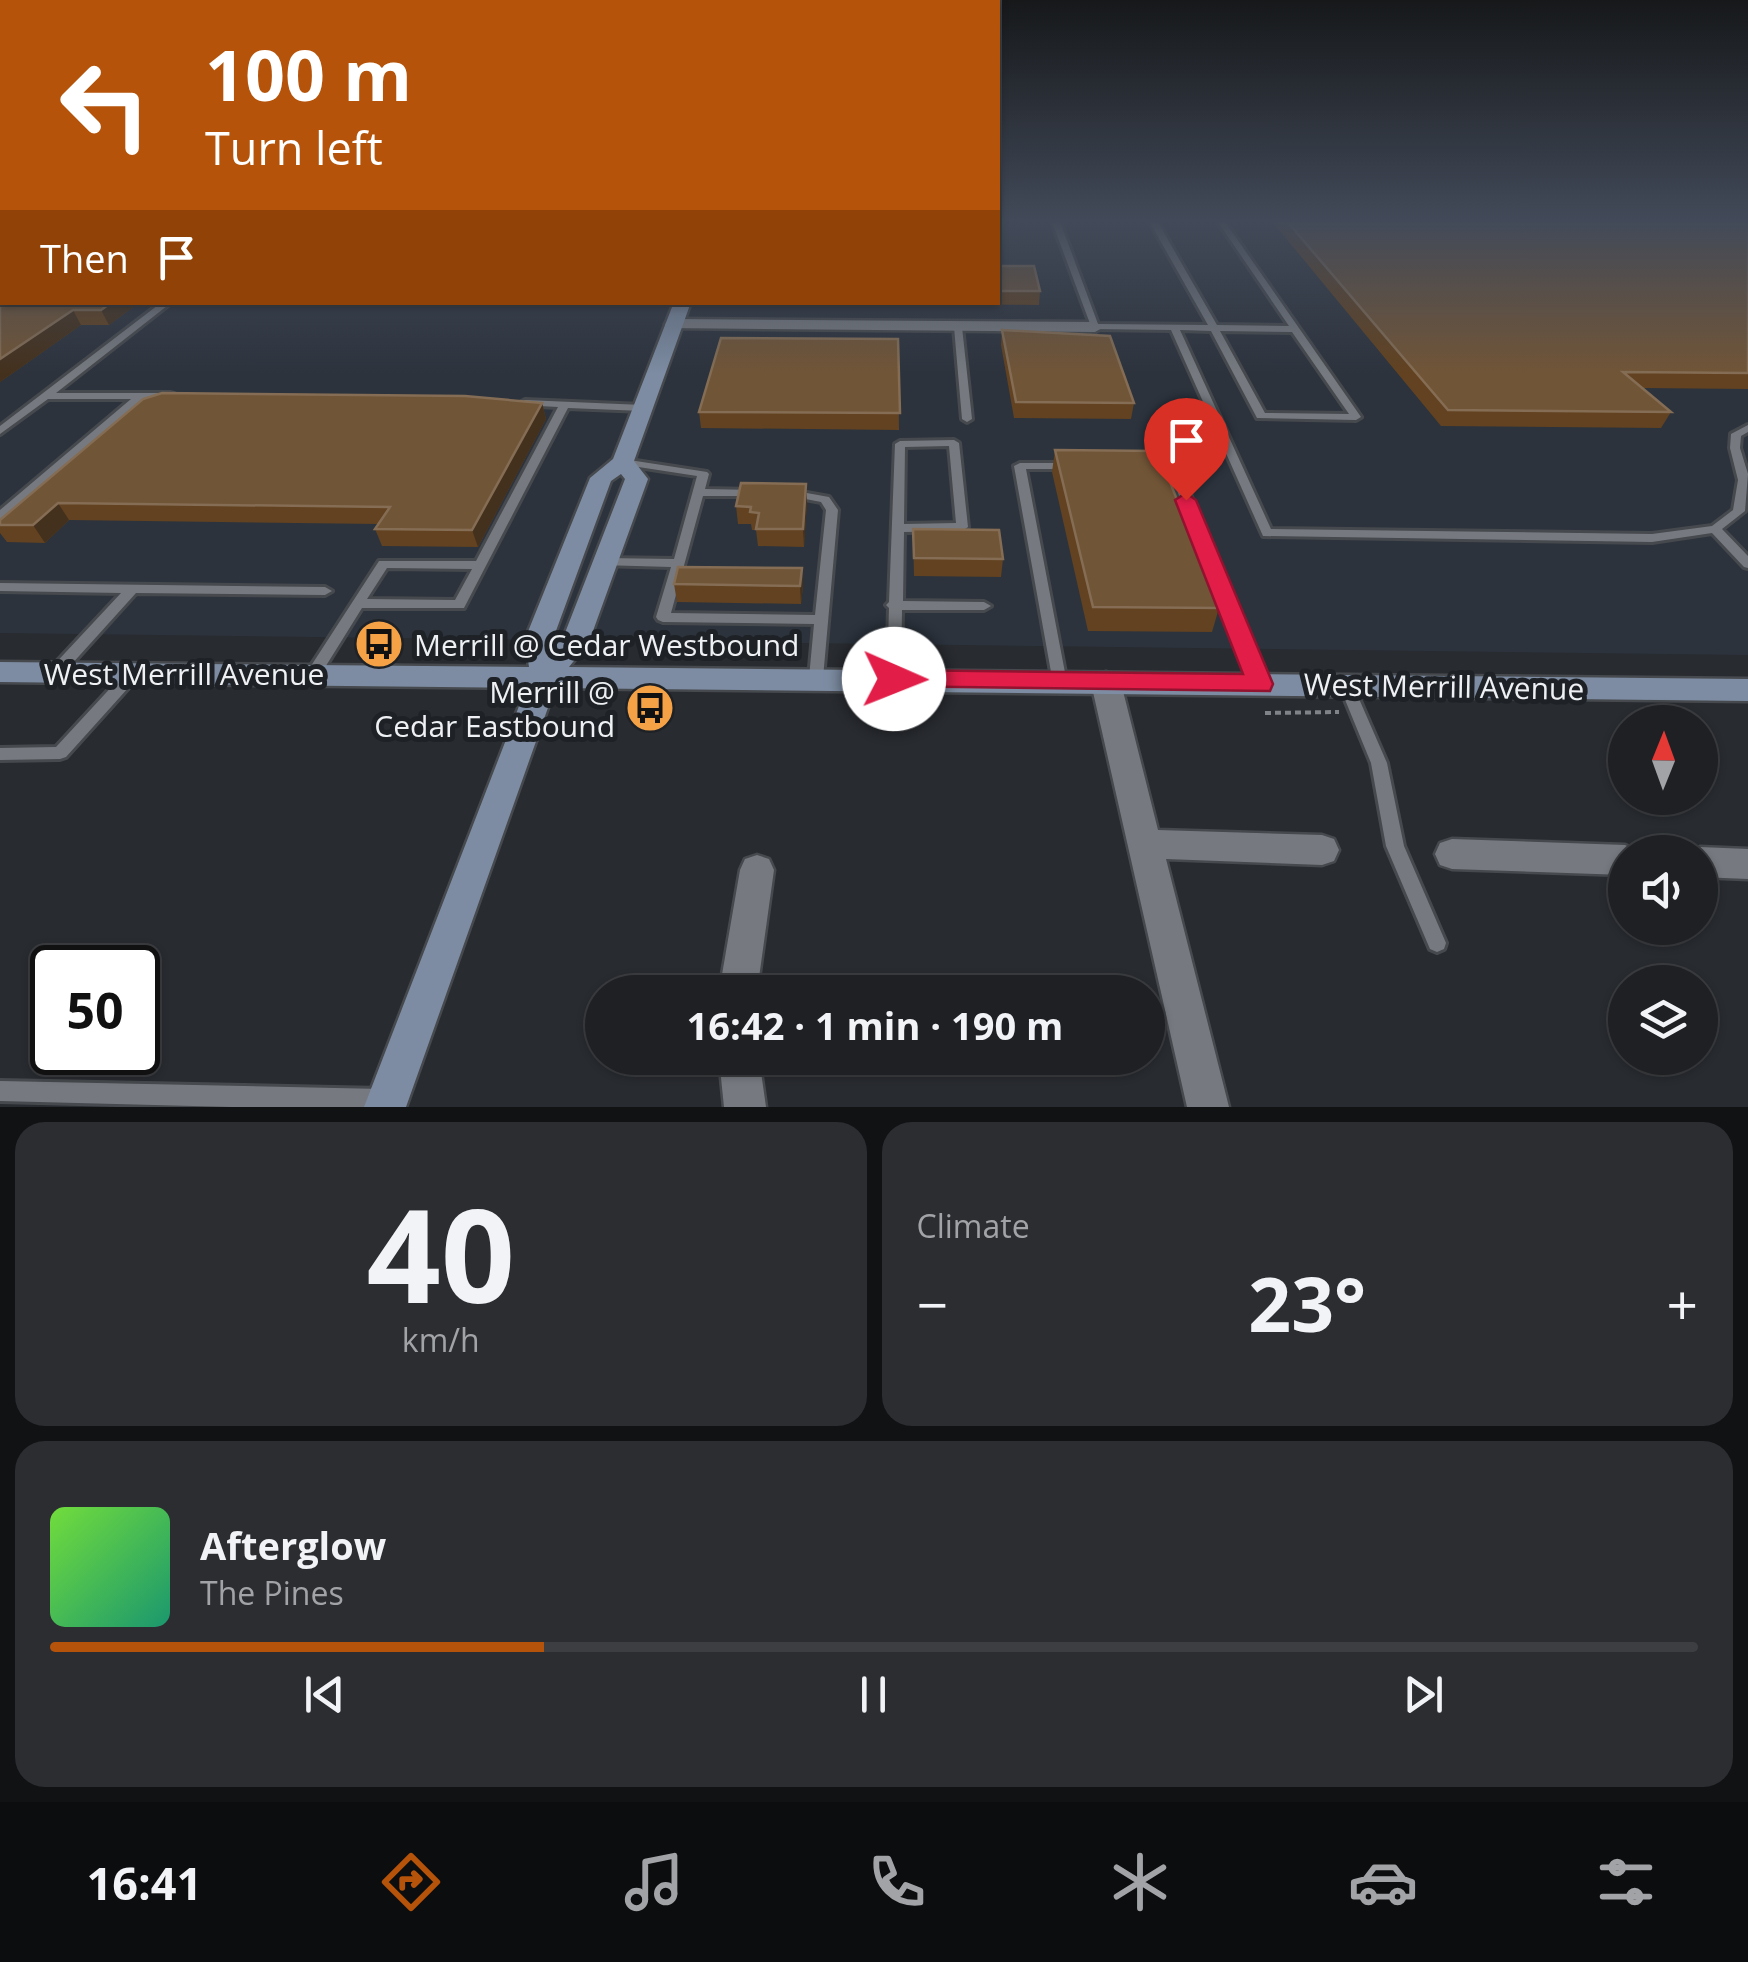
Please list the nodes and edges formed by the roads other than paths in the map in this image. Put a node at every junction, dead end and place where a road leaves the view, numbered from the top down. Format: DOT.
graph roads {
  1 [pos="1075,271"];
  2 [pos="1181,271"];
  3 [pos="1255,271"];
  4 [pos="164,305"];
  5 [pos="682,305"];
  6 [pos="674,324"];
  7 [pos="958,327"];
  8 [pos="1095,327"];
  9 [pos="1174,328"];
  10 [pos="1214,328"];
  11 [pos="1295,329"];
  12 [pos="46,396"];
  13 [pos="141,396"];
  14 [pos="180,396"];
  15 [pos="510,402"];
  16 [pos="564,406"];
  17 [pos="643,408"];
  18 [pos="967,419"];
  19 [pos="1748,428"];
  20 [pos="0,430"];
  21 [pos="623,462"];
  22 [pos="1077,466"];
  23 [pos="1134,467"];
  24 [pos="699,492"];
  25 [pos="0,516"];
  26 [pos="900,528"];
  27 [pos="1716,529"];
  28 [pos="605,562"];
  29 [pos="679,563"];
  30 [pos="1748,564"];
  31 [pos="480,565"];
  32 [pos="0,588"];
  33 [pos="132,589"];
  34 [pos="325,591"];
  35 [pos="358,603"];
  36 [pos="894,605"];
  37 [pos="984,606"];
  38 [pos="822,620"];
  39 [pos="0,672"];
  40 [pos="55,673"];
  41 [pos="133,673"];
  42 [pos="314,673"];
  43 [pos="545,676"];
  44 [pos="816,678"];
  45 [pos="894,679"];
  46 [pos="1060,683"];
  47 [pos="1106,683"];
  48 [pos="1346,685"];
  49 [pos="1748,690"];
  50 [pos="1263,698"];
  51 [pos="0,754"];
  52 [pos="1145,844"];
  53 [pos="1322,850"];
  54 [pos="1452,854"];
  55 [pos="1608,859"];
  56 [pos="1718,863"];
  57 [pos="1748,864"];
  58 [pos="757,870"];
  59 [pos="1437,943"];
  60 [pos="741,975"];
  61 [pos="741,1075"];
  62 [pos="0,1091"];
  63 [pos="386,1104"];
  64 [pos="745,1107"];
  65 [pos="1208,1107"];
  1 -- 8 [label="lane"];
  2 -- 10 [label="lane"];
  3 -- 11 [label="lane"];
  4 -- 12 [label="lane"];
  5 -- 6 [label="main road"];
  6 -- 7 [label="street"];
  6 -- 17 [label="main road"];
  7 -- 8 [label="street"];
  7 -- 18 [label="lane"];
  8 -- 9 [label="lane"];
  9 -- 10 [label="lane"];
  9 -- 27 [label="lane"];
  10 -- 11 [label="lane"];
  10 -- 11 [label="lane"];
  12 -- 13 [label="lane"];
  12 -- 20 [label="lane"];
  13 -- 14 [label="lane"];
  13 -- 25 [label="lane"];
  15 -- 16 [label="lane"];
  16 -- 17 [label="lane"];
  16 -- 31 [label="lane"];
  17 -- 21 [label="main road"];
  19 -- 27 [label="lane"];
  21 -- 24 [label="lane"];
  21 -- 28 [label="main road"];
  21 -- 43 [label="main road"];
  22 -- 46 [label="lane"];
  23 -- 50 [label="lane"];
  24 -- 29 [label="lane"];
  24 -- 38 [label="lane"];
  26 -- 26 [label="lane"];
  26 -- 36 [label="lane"];
  27 -- 30 [label="lane"];
  28 -- 29 [label="lane"];
  28 -- 43 [label="main road"];
  29 -- 38 [label="lane"];
  31 -- 35 [label="lane"];
  31 -- 35 [label="lane"];
  32 -- 33 [label="lane"];
  33 -- 34 [label="lane"];
  33 -- 40 [label="lane"];
  35 -- 42 [label="lane"];
  36 -- 37 [label="lane"];
  36 -- 45 [label="lane"];
  38 -- 44 [label="lane"];
  39 -- 40 [label="main road, West Merrill Avenue"];
  40 -- 41 [label="main road, West Merrill Avenue"];
  41 -- 42 [label="main road, West Merrill Avenue"];
  41 -- 51 [label="lane"];
  42 -- 43 [label="main road, West Merrill Avenue"];
  43 -- 44 [label="main road, West Merrill Avenue"];
  43 -- 63 [label="main road"];
  44 -- 45 [label="main road, West Merrill Avenue"];
  45 -- 46 [label="main road, West Merrill Avenue"];
  46 -- 47 [label="main road, West Merrill Avenue"];
  47 -- 50 [label="main road, West Merrill Avenue"];
  47 -- 52 [label="street"];
  48 -- 49 [label="main road, West Merrill Avenue"];
  48 -- 50 [label="main road, West Merrill Avenue"];
  48 -- 59 [label="lane"];
  52 -- 53 [label="street"];
  52 -- 65 [label="street"];
  54 -- 55 [label="street"];
  56 -- 57 [label="street"];
  58 -- 60 [label="street"];
  61 -- 64 [label="street"];
  62 -- 63 [label="lane"];
}
